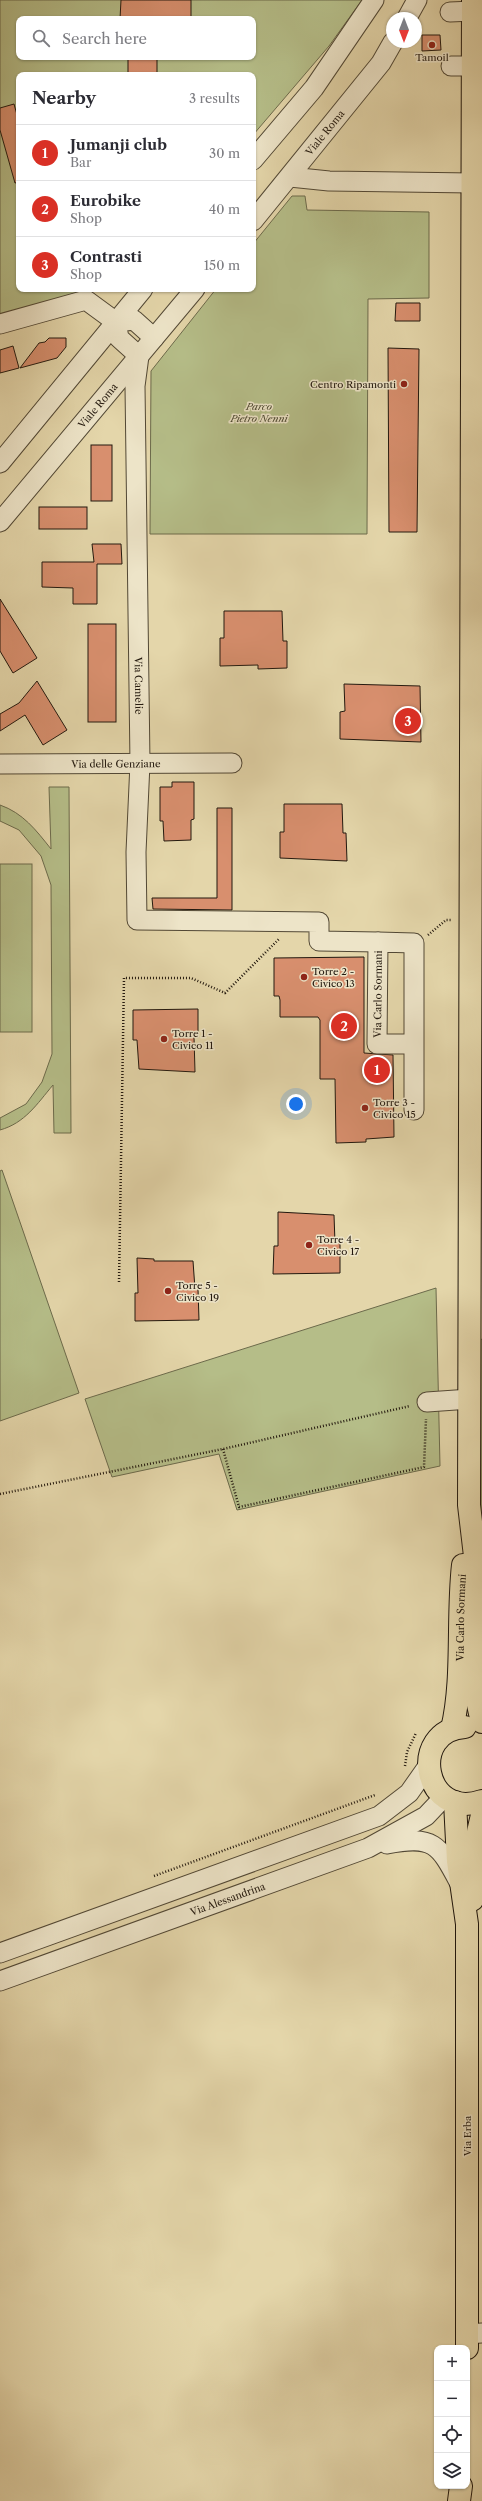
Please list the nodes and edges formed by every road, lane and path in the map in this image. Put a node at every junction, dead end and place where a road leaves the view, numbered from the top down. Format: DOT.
graph roads {
  1 [pos="374,0"];
  2 [pos="417,0"];
  3 [pos="410,12"];
  4 [pos="450,12"];
  5 [pos="475,14"];
  6 [pos="390,48"];
  7 [pos="451,66"];
  8 [pos="473,66"];
  9 [pos="477,108"];
  10 [pos="256,156"];
  11 [pos="290,177"];
  12 [pos="472,183"];
  13 [pos="256,217"];
  14 [pos="477,237"];
  15 [pos="141,292"];
  16 [pos="192,292"];
  17 [pos="116,322"];
  18 [pos="0,324"];
  19 [pos="154,338"];
  20 [pos="139,356"];
  21 [pos="0,463"];
  22 [pos="0,522"];
  23 [pos="477,667"];
  24 [pos="140,762"];
  25 [pos="232,763"];
  26 [pos="0,764"];
  27 [pos="477,805"];
  28 [pos="471,920"];
  29 [pos="297,922"];
  30 [pos="378,942"];
  31 [pos="414,943"];
  32 [pos="476,955"];
  33 [pos="412,1044"];
  34 [pos="414,1110"];
  35 [pos="119,1282"];
  36 [pos="470,1399"];
  37 [pos="427,1402"];
  38 [pos="223,1449"];
  39 [pos="0,1494"];
  40 [pos="469,1506"];
  41 [pos="482,1722"];
  42 [pos="452,1729"];
  43 [pos="482,1729"];
  44 [pos="428,1766"];
  45 [pos="376,1795"];
  46 [pos="449,1800"];
  47 [pos="482,1801"];
  48 [pos="482,1815"];
  49 [pos="368,1848"];
  50 [pos="147,1879"];
  51 [pos="461,1886"];
  52 [pos="467,1924"];
  53 [pos="0,1953"];
  54 [pos="0,1981"];
  55 [pos="472,2338"];
  56 [pos="461,2489"];
  57 [pos="459,2501"];
  1 -- 10 [label="street"];
  2 -- 3 [label="street"];
  4 -- 5 [label="street"];
  5 -- 8 [label="main road, Via Carlo Sormani"];
  6 -- 11 [label="street, Viale Roma"];
  7 -- 8 [label="street"];
  8 -- 9 [label="main road, Via Carlo Sormani"];
  9 -- 12 [label="main road, Via Carlo Sormani"];
  11 -- 12 [label="street"];
  11 -- 13 [label="street, Viale Roma"];
  12 -- 14 [label="main road, Via Carlo Sormani"];
  14 -- 23 [label="main road, Via Carlo Sormani"];
  15 -- 17 [label="street"];
  16 -- 19 [label="street, Viale Roma"];
  17 -- 18 [label="street"];
  17 -- 19 [label="street"];
  17 -- 20 [label="street"];
  17 -- 21 [label="street"];
  19 -- 20 [label="street, Viale Roma"];
  20 -- 22 [label="street, Viale Roma"];
  20 -- 24 [label="street, Via Camelie"];
  23 -- 27 [label="main road, Via Carlo Sormani"];
  24 -- 25 [label="street, Via delle Genziane"];
  24 -- 26 [label="street, Via delle Genziane"];
  24 -- 29 [label="street, Via Camelie"];
  27 -- 28 [label="main road, Via Carlo Sormani"];
  28 -- 31 [label="path"];
  28 -- 32 [label="main road, Via Carlo Sormani"];
  29 -- 30 [label="street, Via Camelie"];
  29 -- 35 [label="path"];
  30 -- 31 [label="street, Via Carlo Sormani"];
  30 -- 33 [label="street, Via Carlo Sormani"];
  31 -- 33 [label="street"];
  32 -- 36 [label="main road, Via Carlo Sormani"];
  33 -- 34 [label="street"];
  36 -- 37 [label="street"];
  36 -- 40 [label="main road, Via Carlo Sormani"];
  37 -- 38 [label="path"];
  37 -- 38 [label="path"];
  38 -- 39 [label="path"];
  40 -- 41 [label="main road, Via Carlo Sormani"];
  40 -- 42 [label="main road, Via Carlo Sormani"];
  42 -- 43 [label="main road"];
  42 -- 44 [label="main road"];
  44 -- 46 [label="main road"];
  44 -- 53 [label="street"];
  45 -- 50 [label="path"];
  46 -- 47 [label="main road"];
  46 -- 49 [label="street, Via Alessandrina"];
  46 -- 51 [label="main road, Via Erba"];
  48 -- 52 [label="main road, Via Erba"];
  49 -- 51 [label="street"];
  49 -- 54 [label="street, Via Alessandrina"];
  51 -- 52 [label="main road, Via Erba"];
  52 -- 55 [label="main road, Via Erba"];
  56 -- 57 [label="main road"];
}
